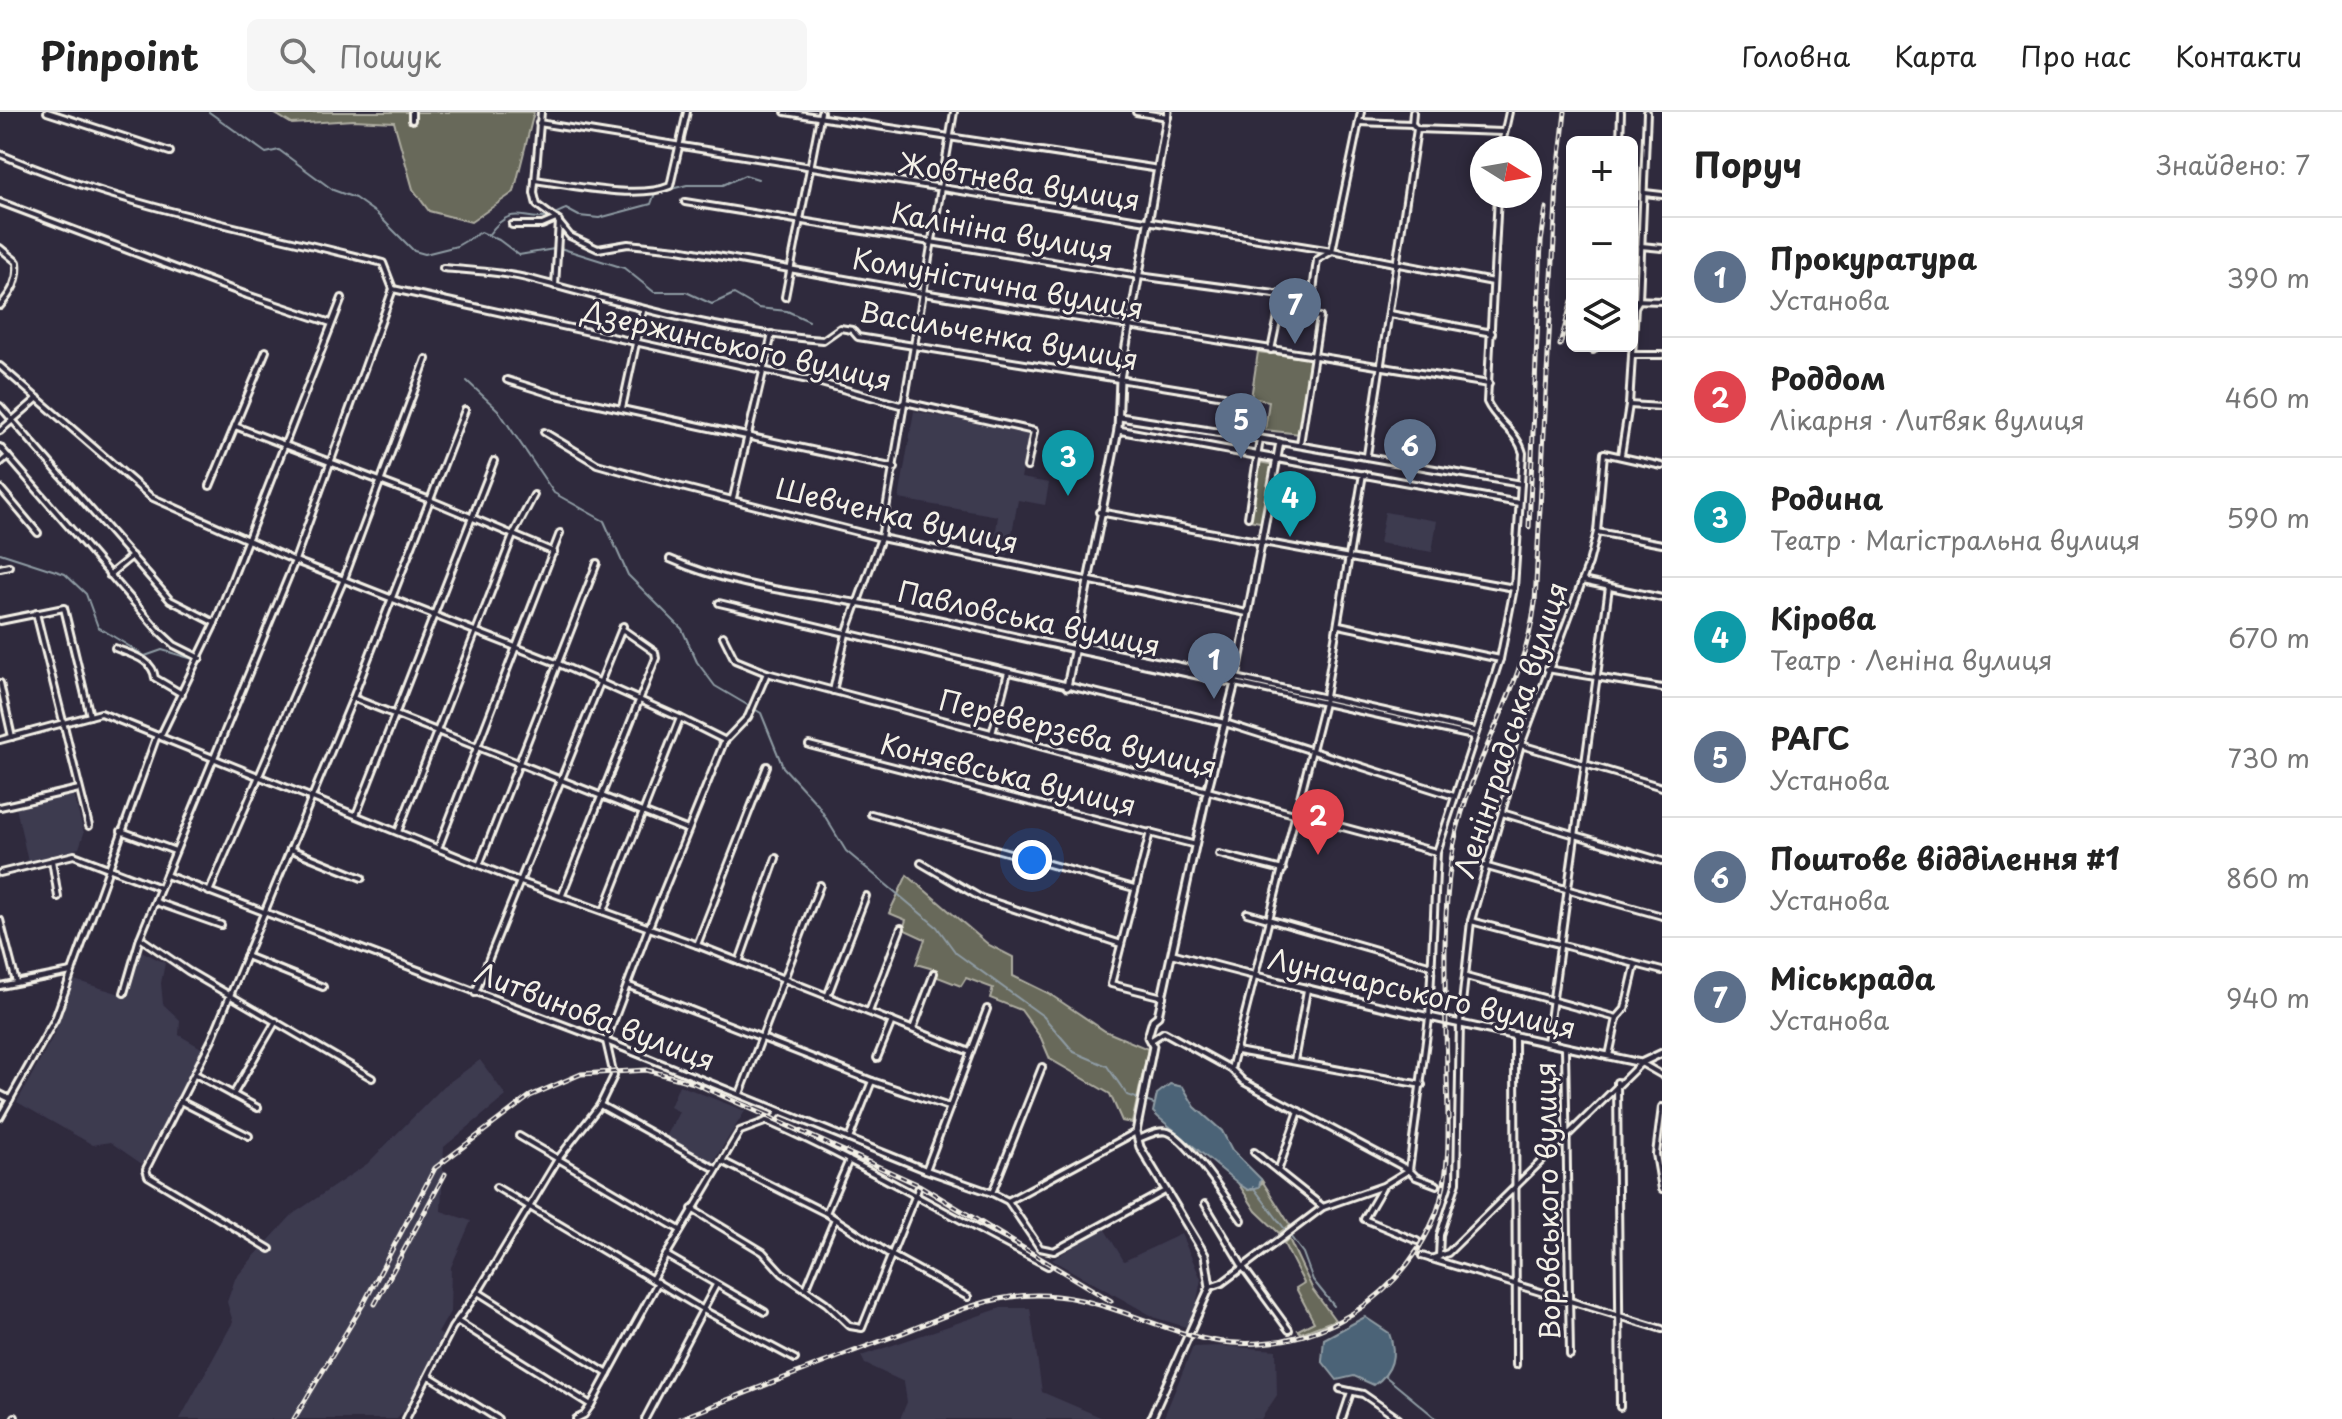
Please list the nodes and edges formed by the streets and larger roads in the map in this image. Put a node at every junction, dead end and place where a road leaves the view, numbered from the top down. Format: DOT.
graph roads {
  1 [pos="47,112"];
  2 [pos="412,112"];
  3 [pos="541,112"];
  4 [pos="687,112"];
  5 [pos="785,112"];
  6 [pos="954,112"];
  7 [pos="1136,112"];
  8 [pos="1361,112"];
  9 [pos="1413,112"];
  10 [pos="1509,112"];
  11 [pos="1621,112"];
  12 [pos="1647,112"];
  13 [pos="1168,114"];
  14 [pos="820,115"];
  15 [pos="412,120"];
  16 [pos="1359,122"];
  17 [pos="539,123"];
  18 [pos="1415,127"];
  19 [pos="1502,132"];
  20 [pos="1502,136"];
  21 [pos="1620,136"];
  22 [pos="949,139"];
  23 [pos="677,147"];
  24 [pos="170,152"];
  25 [pos="0,154"];
  26 [pos="810,168"];
  27 [pos="1159,169"];
  28 [pos="535,180"];
  29 [pos="941,189"];
  30 [pos="1645,193"];
  31 [pos="1662,195"];
  32 [pos="0,202"];
  33 [pos="685,202"];
  34 [pos="1497,208"];
  35 [pos="555,217"];
  36 [pos="802,219"];
  37 [pos="1148,224"];
  38 [pos="512,225"];
  39 [pos="932,241"];
  40 [pos="1641,246"];
  41 [pos="0,248"];
  42 [pos="1662,248"];
  43 [pos="1332,251"];
  44 [pos="1396,264"];
  45 [pos="443,268"];
  46 [pos="789,268"];
  47 [pos="1139,276"];
  48 [pos="1637,280"];
  49 [pos="1493,282"];
  50 [pos="555,286"];
  51 [pos="393,289"];
  52 [pos="923,293"];
  53 [pos="785,297"];
  54 [pos="342,298"];
  55 [pos="1638,300"];
  56 [pos="1662,301"];
  57 [pos="0,306"];
  58 [pos="643,311"];
  59 [pos="1390,314"];
  60 [pos="331,323"];
  61 [pos="1130,325"];
  62 [pos="1492,333"];
  63 [pos="772,334"];
  64 [pos="636,343"];
  65 [pos="915,345"];
  66 [pos="1271,350"];
  67 [pos="266,351"];
  68 [pos="1632,352"];
  69 [pos="1632,355"];
  70 [pos="1662,355"];
  71 [pos="1314,357"];
  72 [pos="426,359"];
  73 [pos="0,366"];
  74 [pos="1382,367"];
  75 [pos="762,371"];
  76 [pos="1120,379"];
  77 [pos="507,380"];
  78 [pos="1489,384"];
  79 [pos="1224,396"];
  80 [pos="38,398"];
  81 [pos="905,402"];
  82 [pos="1629,405"];
  83 [pos="0,406"];
  84 [pos="1662,407"];
  85 [pos="622,408"];
  86 [pos="465,410"];
  87 [pos="1120,417"];
  88 [pos="12,420"];
  89 [pos="235,426"];
  90 [pos="1118,430"];
  91 [pos="0,431"];
  92 [pos="544,432"];
  93 [pos="748,436"];
  94 [pos="1260,439"];
  95 [pos="1280,442"];
  96 [pos="1300,444"];
  97 [pos="284,445"];
  98 [pos="0,447"];
  99 [pos="1367,455"];
  100 [pos="8,456"];
  101 [pos="1257,456"];
  102 [pos="1621,456"];
  103 [pos="1277,459"];
  104 [pos="494,461"];
  105 [pos="333,462"];
  106 [pos="0,463"];
  107 [pos="1662,466"];
  108 [pos="1027,467"];
  109 [pos="895,468"];
  110 [pos="1363,474"];
  111 [pos="381,481"];
  112 [pos="1521,484"];
  113 [pos="210,486"];
  114 [pos="0,488"];
  115 [pos="534,495"];
  116 [pos="733,498"];
  117 [pos="430,500"];
  118 [pos="1519,503"];
  119 [pos="1099,512"];
  120 [pos="471,516"];
  121 [pos="1248,517"];
  122 [pos="1597,532"];
  123 [pos="38,533"];
  124 [pos="514,533"];
  125 [pos="560,533"];
  126 [pos="881,538"];
  127 [pos="245,539"];
  128 [pos="1264,543"];
  129 [pos="1662,544"];
  130 [pos="554,552"];
  131 [pos="132,556"];
  132 [pos="1349,558"];
  133 [pos="670,559"];
  134 [pos="293,560"];
  135 [pos="597,563"];
  136 [pos="9,566"];
  137 [pos="0,568"];
  138 [pos="109,575"];
  139 [pos="1086,577"];
  140 [pos="344,579"];
  141 [pos="1582,581"];
  142 [pos="1609,587"];
  143 [pos="1514,588"];
  144 [pos="1662,598"];
  145 [pos="392,599"];
  146 [pos="719,603"];
  147 [pos="856,604"];
  148 [pos="36,613"];
  149 [pos="1250,613"];
  150 [pos="434,617"];
  151 [pos="0,621"];
  152 [pos="215,623"];
  153 [pos="1339,625"];
  154 [pos="476,632"];
  155 [pos="846,634"];
  156 [pos="723,636"];
  157 [pos="1074,647"];
  158 [pos="115,648"];
  159 [pos="516,648"];
  160 [pos="200,658"];
  161 [pos="1500,659"];
  162 [pos="559,664"];
  163 [pos="1547,669"];
  164 [pos="1008,672"];
  165 [pos="767,673"];
  166 [pos="1597,678"];
  167 [pos="1236,680"];
  168 [pos="600,682"];
  169 [pos="0,683"];
  170 [pos="1067,687"];
  171 [pos="1662,688"];
  172 [pos="833,691"];
  173 [pos="182,694"];
  174 [pos="353,698"];
  175 [pos="639,700"];
  176 [pos="1324,700"];
  177 [pos="396,715"];
  178 [pos="90,716"];
  179 [pos="680,718"];
  180 [pos="1225,723"];
  181 [pos="62,725"];
  182 [pos="437,731"];
  183 [pos="992,734"];
  184 [pos="1474,734"];
  185 [pos="157,735"];
  186 [pos="12,737"];
  187 [pos="0,740"];
  188 [pos="725,741"];
  189 [pos="809,745"];
  190 [pos="1521,745"];
  191 [pos="478,747"];
  192 [pos="1313,752"];
  193 [pos="213,757"];
  194 [pos="519,764"];
  195 [pos="1586,765"];
  196 [pos="767,766"];
  197 [pos="260,776"];
  198 [pos="561,781"];
  199 [pos="1662,787"];
  200 [pos="1208,788"];
  201 [pos="79,789"];
  202 [pos="603,796"];
  203 [pos="1454,796"];
  204 [pos="313,797"];
  205 [pos="0,807"];
  206 [pos="643,811"];
  207 [pos="1502,813"];
  208 [pos="871,814"];
  209 [pos="1296,814"];
  210 [pos="356,815"];
  211 [pos="89,826"];
  212 [pos="120,830"];
  213 [pos="688,830"];
  214 [pos="398,832"];
  215 [pos="1150,832"];
  216 [pos="1574,835"];
  217 [pos="1196,845"];
  218 [pos="439,846"];
  219 [pos="290,849"];
  220 [pos="175,851"];
  221 [pos="1437,852"];
  222 [pos="1219,854"];
  223 [pos="776,858"];
  224 [pos="52,860"];
  225 [pos="1662,861"];
  226 [pos="921,863"];
  227 [pos="480,864"];
  228 [pos="1484,866"];
  229 [pos="107,868"];
  230 [pos="1283,870"];
  231 [pos="0,873"];
  232 [pos="166,875"];
  233 [pos="362,878"];
  234 [pos="521,882"];
  235 [pos="820,885"];
  236 [pos="160,888"];
  237 [pos="1134,888"];
  238 [pos="1567,888"];
  239 [pos="209,892"];
  240 [pos="562,896"];
  241 [pos="866,896"];
  242 [pos="58,897"];
  243 [pos="155,902"];
  244 [pos="264,911"];
  245 [pos="604,911"];
  246 [pos="1247,913"];
  247 [pos="1662,916"];
  248 [pos="0,920"];
  249 [pos="1270,920"];
  250 [pos="1471,921"];
  251 [pos="221,925"];
  252 [pos="649,927"];
  253 [pos="901,928"];
  254 [pos="140,938"];
  255 [pos="1121,944"];
  256 [pos="697,945"];
  257 [pos="1561,947"];
  258 [pos="1173,954"];
  259 [pos="246,956"];
  260 [pos="739,962"];
  261 [pos="1432,966"];
  262 [pos="1635,966"];
  263 [pos="1662,971"];
  264 [pos="71,972"];
  265 [pos="934,973"];
  266 [pos="1256,977"];
  267 [pos="1466,977"];
  268 [pos="785,981"];
  269 [pos="16,982"];
  270 [pos="627,985"];
  271 [pos="0,986"];
  272 [pos="323,987"];
  273 [pos="1307,990"];
  274 [pos="124,993"];
  275 [pos="230,993"];
  276 [pos="475,993"];
  277 [pos="827,997"];
  278 [pos="1163,997"];
  279 [pos="1553,999"];
  280 [pos="987,1009"];
  281 [pos="868,1012"];
  282 [pos="1429,1018"];
  283 [pos="1617,1018"];
  284 [pos="276,1021"];
  285 [pos="892,1021"];
  286 [pos="1460,1022"];
  287 [pos="913,1029"];
  288 [pos="1515,1035"];
  289 [pos="763,1036"];
  290 [pos="606,1041"];
  291 [pos="1547,1042"];
  292 [pos="1152,1043"];
  293 [pos="1565,1047"];
  294 [pos="1237,1051"];
  295 [pos="970,1052"];
  296 [pos="1662,1053"];
  297 [pos="1609,1056"];
  298 [pos="877,1058"];
  299 [pos="1294,1061"];
  300 [pos="1641,1063"];
  301 [pos="1042,1067"];
  302 [pos="1231,1069"];
  303 [pos="195,1074"];
  304 [pos="1662,1075"];
  305 [pos="372,1078"];
  306 [pos="872,1081"];
  307 [pos="1617,1082"];
  308 [pos="1422,1085"];
  309 [pos="0,1094"];
  310 [pos="740,1094"];
  311 [pos="233,1095"];
  312 [pos="10,1099"];
  313 [pos="180,1101"];
  314 [pos="600,1105"];
  315 [pos="949,1107"];
  316 [pos="1662,1107"];
  317 [pos="258,1108"];
  318 [pos="780,1111"];
  319 [pos="1299,1111"];
  320 [pos="0,1117"];
  321 [pos="766,1121"];
  322 [pos="249,1136"];
  323 [pos="519,1136"];
  324 [pos="1137,1136"];
  325 [pos="1567,1138"];
  326 [pos="849,1139"];
  327 [pos="1254,1152"];
  328 [pos="558,1159"];
  329 [pos="849,1160"];
  330 [pos="722,1161"];
  331 [pos="716,1169"];
  332 [pos="926,1170"];
  333 [pos="1409,1170"];
  334 [pos="1278,1171"];
  335 [pos="1437,1185"];
  336 [pos="1383,1186"];
  337 [pos="1515,1186"];
  338 [pos="496,1187"];
  339 [pos="1662,1189"];
  340 [pos="917,1191"];
  341 [pos="1165,1191"];
  342 [pos="992,1193"];
  343 [pos="1008,1201"];
  344 [pos="1205,1204"];
  345 [pos="527,1207"];
  346 [pos="1323,1207"];
  347 [pos="692,1209"];
  348 [pos="826,1213"];
  349 [pos="1242,1220"];
  350 [pos="834,1221"];
  351 [pos="680,1230"];
  352 [pos="1417,1241"];
  353 [pos="270,1249"];
  354 [pos="666,1255"];
  355 [pos="891,1255"];
  356 [pos="1422,1256"];
  357 [pos="1439,1257"];
  358 [pos="1431,1259"];
  359 [pos="1048,1266"];
  360 [pos="1243,1267"];
  361 [pos="655,1281"];
  362 [pos="1516,1284"];
  363 [pos="716,1285"];
  364 [pos="1210,1287"];
  365 [pos="806,1289"];
  366 [pos="478,1292"];
  367 [pos="968,1297"];
  368 [pos="1569,1299"];
  369 [pos="704,1311"];
  370 [pos="765,1312"];
  371 [pos="1619,1317"];
  372 [pos="457,1321"];
  373 [pos="1662,1329"];
  374 [pos="1289,1330"];
  375 [pos="1570,1355"];
  376 [pos="795,1359"];
  377 [pos="1516,1365"];
  378 [pos="609,1374"];
  379 [pos="429,1376"];
  380 [pos="1340,1389"];
  381 [pos="1351,1392"];
  382 [pos="591,1405"];
  383 [pos="1620,1407"];
  384 [pos="406,1419"];
  385 [pos="498,1419"];
  386 [pos="576,1419"];
  387 [pos="645,1419"];
  388 [pos="1151,1419"];
  389 [pos="1342,1419"];
  390 [pos="1399,1419"];
  1 -- 24 [label="street"];
  2 -- 15 [label="street"];
  3 -- 17 [label="street"];
  4 -- 23 [label="street"];
  5 -- 14 [label="street"];
  6 -- 22 [label="street"];
  7 -- 13 [label="street"];
  8 -- 16 [label="street"];
  9 -- 18 [label="street"];
  10 -- 19 [label="street"];
  11 -- 21 [label="street"];
  12 -- 30 [label="street"];
  13 -- 27 [label="street"];
  14 -- 22 [label="street"];
  14 -- 26 [label="street"];
  16 -- 18 [label="street"];
  16 -- 43 [label="street"];
  17 -- 23 [label="street, Жовтнева вулиця"];
  17 -- 28 [label="street"];
  18 -- 19 [label="street"];
  18 -- 44 [label="street"];
  19 -- 20 [label="street"];
  22 -- 27 [label="street"];
  22 -- 29 [label="street"];
  23 -- 26 [label="street, Жовтнева вулиця"];
  23 -- 28 [label="street"];
  25 -- 51 [label="street"];
  26 -- 29 [label="street, Жовтнева вулиця"];
  26 -- 36 [label="street"];
  27 -- 37 [label="street"];
  28 -- 35 [label="street"];
  29 -- 37 [label="street, Жовтнева вулиця"];
  29 -- 39 [label="street"];
  30 -- 31 [label="street"];
  30 -- 40 [label="street"];
  32 -- 60 [label="street"];
  33 -- 36 [label="street, Калініна вулиця"];
  34 -- 49 [label="street"];
  35 -- 38 [label="street"];
  35 -- 46 [label="street, Комуністична вулиця"];
  35 -- 50 [label="street"];
  36 -- 39 [label="street, Калініна вулиця"];
  36 -- 46 [label="street"];
  37 -- 43 [label="street, Жовтнева вулиця"];
  37 -- 47 [label="street"];
  39 -- 47 [label="street, Калініна вулиця"];
  39 -- 52 [label="street"];
  40 -- 42 [label="street"];
  40 -- 48 [label="street"];
  41 -- 57 [label="street"];
  43 -- 44 [label="street, Жовтнева вулиця"];
  43 -- 47 [label="street, Калініна вулиця"];
  44 -- 49 [label="street, Жовтнева вулиця"];
  44 -- 59 [label="street"];
  45 -- 50 [label="street, Васильченка вулиця"];
  46 -- 52 [label="street, Комуністична вулиця"];
  46 -- 53 [label="street"];
  47 -- 61 [label="street"];
  49 -- 62 [label="street"];
  50 -- 58 [label="street, Васильченка вулиця"];
  51 -- 64 [label="street, Дзержинського вулиця"];
  51 -- 105 [label="street"];
  52 -- 61 [label="street, Комуністична вулиця"];
  52 -- 65 [label="street"];
  54 -- 60 [label="street"];
  55 -- 56 [label="street"];
  58 -- 63 [label="street, Васильченка вулиця"];
  58 -- 64 [label="street"];
  59 -- 62 [label="street"];
  59 -- 74 [label="street"];
  60 -- 97 [label="street"];
  61 -- 66 [label="street, Комуністична вулиця"];
  61 -- 76 [label="street"];
  62 -- 78 [label="street"];
  63 -- 65 [label="street, Васильченка вулиця"];
  63 -- 75 [label="street"];
  64 -- 75 [label="street, Дзержинського вулиця"];
  64 -- 85 [label="street"];
  65 -- 76 [label="street, Васильченка вулиця"];
  65 -- 81 [label="street"];
  66 -- 71 [label="street, Комуністична вулиця"];
  66 -- 71 [label="street"];
  67 -- 89 [label="street"];
  68 -- 69 [label="street"];
  69 -- 70 [label="street"];
  69 -- 82 [label="street"];
  71 -- 74 [label="street, Комуністична вулиця"];
  71 -- 96 [label="street"];
  72 -- 111 [label="street"];
  73 -- 80 [label="street"];
  74 -- 78 [label="street, Комуністична вулиця"];
  74 -- 99 [label="street"];
  75 -- 81 [label="street, Дзержинського вулиця"];
  75 -- 93 [label="street"];
  76 -- 79 [label="street, Васильченка вулиця"];
  76 -- 87 [label="street"];
  77 -- 85 [label="street"];
  78 -- 112 [label="street"];
  80 -- 88 [label="street"];
  80 -- 127 [label="street"];
  81 -- 108 [label="street, Дзержинського вулиця"];
  81 -- 109 [label="street"];
  82 -- 84 [label="street"];
  82 -- 102 [label="street"];
  83 -- 88 [label="street"];
  85 -- 93 [label="street"];
  86 -- 117 [label="street"];
  87 -- 90 [label="street"];
  87 -- 94 [label="street"];
  88 -- 91 [label="street"];
  88 -- 131 [label="street"];
  89 -- 97 [label="street"];
  89 -- 113 [label="street"];
  90 -- 101 [label="street"];
  90 -- 119 [label="street"];
  92 -- 116 [label="street, Шевченка вулиця"];
  93 -- 109 [label="street"];
  93 -- 116 [label="street"];
  94 -- 95 [label="street"];
  94 -- 101 [label="street"];
  95 -- 96 [label="street"];
  95 -- 103 [label="street"];
  96 -- 99 [label="street"];
  97 -- 105 [label="street"];
  97 -- 127 [label="street"];
  98 -- 100 [label="street"];
  99 -- 112 [label="street"];
  100 -- 106 [label="street"];
  100 -- 138 [label="street"];
  101 -- 103 [label="street"];
  101 -- 121 [label="street"];
  102 -- 107 [label="street"];
  102 -- 122 [label="street, Ленінградська вулиця"];
  103 -- 110 [label="street"];
  103 -- 128 [label="street"];
  104 -- 120 [label="street"];
  105 -- 111 [label="street"];
  105 -- 134 [label="street"];
  109 -- 126 [label="street"];
  110 -- 118 [label="street"];
  110 -- 132 [label="street"];
  111 -- 117 [label="street"];
  111 -- 140 [label="street"];
  112 -- 118 [label="street"];
  114 -- 123 [label="street"];
  115 -- 124 [label="street"];
  116 -- 126 [label="street, Шевченка вулиця"];
  117 -- 120 [label="street"];
  117 -- 145 [label="street"];
  118 -- 143 [label="street"];
  119 -- 128 [label="street"];
  119 -- 139 [label="street"];
  120 -- 124 [label="street"];
  120 -- 150 [label="street"];
  122 -- 129 [label="street"];
  122 -- 141 [label="street, Ленінградська вулиця"];
  124 -- 130 [label="street"];
  124 -- 154 [label="street"];
  125 -- 130 [label="street"];
  126 -- 139 [label="street, Шевченка вулиця"];
  126 -- 147 [label="street"];
  127 -- 134 [label="street"];
  127 -- 152 [label="street"];
  128 -- 132 [label="street"];
  128 -- 149 [label="street"];
  130 -- 159 [label="street"];
  131 -- 138 [label="street"];
  131 -- 152 [label="street"];
  132 -- 143 [label="street"];
  132 -- 153 [label="street"];
  133 -- 147 [label="street, Павловська вулиця"];
  134 -- 140 [label="street"];
  134 -- 193 [label="street"];
  135 -- 162 [label="street"];
  136 -- 137 [label="street"];
  138 -- 160 [label="street"];
  139 -- 149 [label="street, Шевченка вулиця"];
  139 -- 157 [label="street"];
  140 -- 145 [label="street"];
  140 -- 197 [label="street"];
  141 -- 142 [label="street"];
  141 -- 163 [label="street, Ленінградська вулиця"];
  142 -- 144 [label="street"];
  142 -- 166 [label="street"];
  143 -- 161 [label="street"];
  145 -- 150 [label="street"];
  145 -- 174 [label="street"];
  146 -- 155 [label="street"];
  147 -- 155 [label="street"];
  147 -- 157 [label="street, Павловська вулиця"];
  148 -- 151 [label="street"];
  148 -- 178 [label="street"];
  148 -- 181 [label="street"];
  149 -- 167 [label="street"];
  150 -- 154 [label="street"];
  150 -- 177 [label="street"];
  152 -- 160 [label="street"];
  153 -- 161 [label="street"];
  153 -- 176 [label="street"];
  154 -- 159 [label="street"];
  154 -- 182 [label="street"];
  155 -- 164 [label="street"];
  155 -- 172 [label="street"];
  156 -- 165 [label="street, Переверзєва вулиця"];
  157 -- 167 [label="street, Павловська вулиця"];
  157 -- 170 [label="street"];
  158 -- 173 [label="street"];
  159 -- 162 [label="street"];
  159 -- 191 [label="street"];
  160 -- 173 [label="street"];
  161 -- 184 [label="street"];
  162 -- 168 [label="street"];
  162 -- 194 [label="street"];
  163 -- 166 [label="street"];
  163 -- 190 [label="street, Ленінградська вулиця"];
  164 -- 170 [label="street"];
  164 -- 183 [label="street"];
  165 -- 172 [label="street, Переверзєва вулиця"];
  165 -- 188 [label="street"];
  166 -- 171 [label="street"];
  166 -- 195 [label="street"];
  167 -- 176 [label="street, Павловська вулиця"];
  167 -- 180 [label="street"];
  168 -- 175 [label="street"];
  168 -- 175 [label="street"];
  168 -- 198 [label="street"];
  169 -- 186 [label="street"];
  170 -- 180 [label="street"];
  172 -- 183 [label="street, Переверзєва вулиця"];
  173 -- 185 [label="street"];
  174 -- 177 [label="street"];
  174 -- 204 [label="street"];
  175 -- 179 [label="street"];
  175 -- 202 [label="street"];
  176 -- 184 [label="street, Павловська вулиця"];
  176 -- 192 [label="street"];
  177 -- 182 [label="street"];
  177 -- 210 [label="street"];
  178 -- 181 [label="street"];
  178 -- 185 [label="street"];
  179 -- 188 [label="street"];
  179 -- 206 [label="street"];
  180 -- 192 [label="street"];
  180 -- 200 [label="street"];
  181 -- 186 [label="street"];
  181 -- 201 [label="street"];
  182 -- 191 [label="street"];
  182 -- 214 [label="street"];
  183 -- 200 [label="street, Переверзєва вулиця"];
  184 -- 203 [label="street"];
  185 -- 193 [label="street"];
  185 -- 212 [label="street"];
  186 -- 187 [label="street"];
  188 -- 213 [label="street"];
  189 -- 215 [label="street, Коняєвська вулиця"];
  190 -- 195 [label="street"];
  190 -- 207 [label="street, Ленінградська вулиця"];
  191 -- 194 [label="street"];
  191 -- 218 [label="street"];
  192 -- 203 [label="street"];
  192 -- 209 [label="street"];
  193 -- 197 [label="street"];
  193 -- 220 [label="street"];
  194 -- 198 [label="street"];
  194 -- 227 [label="street"];
  195 -- 199 [label="street"];
  195 -- 216 [label="street"];
  196 -- 256 [label="street"];
  197 -- 204 [label="street"];
  197 -- 239 [label="street"];
  198 -- 202 [label="street"];
  198 -- 234 [label="street"];
  200 -- 209 [label="street, Переверзєва вулиця"];
  200 -- 217 [label="street"];
  201 -- 205 [label="street"];
  201 -- 211 [label="street"];
  202 -- 206 [label="street"];
  202 -- 240 [label="street"];
  203 -- 221 [label="street"];
  204 -- 210 [label="street"];
  204 -- 219 [label="street"];
  206 -- 213 [label="street"];
  206 -- 245 [label="street"];
  207 -- 216 [label="street"];
  207 -- 228 [label="street, Ленінградська вулиця"];
  208 -- 237 [label="street"];
  209 -- 221 [label="street, Переверзєва вулиця"];
  209 -- 230 [label="street"];
  210 -- 214 [label="street"];
  212 -- 220 [label="street"];
  212 -- 229 [label="street"];
  213 -- 252 [label="street"];
  214 -- 218 [label="street"];
  215 -- 217 [label="street, Коняєвська вулиця"];
  215 -- 237 [label="street"];
  216 -- 225 [label="street"];
  216 -- 238 [label="street"];
  217 -- 258 [label="street"];
  218 -- 227 [label="street"];
  219 -- 233 [label="street"];
  219 -- 244 [label="street"];
  220 -- 232 [label="street"];
  221 -- 261 [label="street"];
  222 -- 230 [label="street"];
  223 -- 260 [label="street"];
  224 -- 229 [label="street"];
  224 -- 231 [label="street"];
  224 -- 242 [label="street"];
  226 -- 255 [label="street"];
  227 -- 234 [label="street"];
  228 -- 238 [label="street"];
  228 -- 250 [label="street, Ленінградська вулиця"];
  229 -- 236 [label="street"];
  229 -- 264 [label="street"];
  230 -- 249 [label="street"];
  232 -- 236 [label="street"];
  232 -- 239 [label="street, Литвинова вулиця"];
  234 -- 240 [label="street"];
  234 -- 276 [label="street"];
  235 -- 268 [label="street"];
  236 -- 243 [label="street"];
  237 -- 255 [label="street"];
  238 -- 247 [label="street"];
  238 -- 257 [label="street"];
  239 -- 244 [label="street, Литвинова вулиця"];
  240 -- 245 [label="street"];
  241 -- 277 [label="street"];
  243 -- 251 [label="street"];
  243 -- 254 [label="street"];
  244 -- 259 [label="street"];
  244 -- 276 [label="street, Литвинова вулиця"];
  245 -- 252 [label="street"];
  246 -- 249 [label="street"];
  248 -- 269 [label="street"];
  249 -- 261 [label="street"];
  249 -- 266 [label="street"];
  250 -- 257 [label="street"];
  250 -- 267 [label="street, Ленінградська вулиця"];
  252 -- 256 [label="street"];
  252 -- 270 [label="street"];
  253 -- 281 [label="street"];
  254 -- 274 [label="street"];
  254 -- 275 [label="street"];
  255 -- 278 [label="street"];
  256 -- 260 [label="street"];
  257 -- 262 [label="street"];
  257 -- 279 [label="street"];
  258 -- 266 [label="street, Луначарського вулиця"];
  258 -- 278 [label="street"];
  259 -- 272 [label="street"];
  259 -- 275 [label="street"];
  260 -- 268 [label="street"];
  261 -- 282 [label="street"];
  262 -- 263 [label="street"];
  262 -- 283 [label="street"];
  264 -- 269 [label="street"];
  264 -- 312 [label="street"];
  265 -- 287 [label="street"];
  266 -- 273 [label="street, Луначарського вулиця"];
  266 -- 294 [label="street"];
  267 -- 279 [label="street"];
  267 -- 286 [label="street, Ленінградська вулиця"];
  268 -- 277 [label="street"];
  268 -- 289 [label="street"];
  269 -- 271 [label="street"];
  270 -- 289 [label="street"];
  270 -- 290 [label="street"];
  273 -- 282 [label="street, Луначарського вулиця"];
  273 -- 299 [label="street"];
  275 -- 284 [label="street"];
  275 -- 303 [label="street"];
  276 -- 290 [label="street, Литвинова вулиця"];
  277 -- 281 [label="street"];
  278 -- 292 [label="street"];
  279 -- 283 [label="street"];
  279 -- 291 [label="street"];
  280 -- 295 [label="street"];
  281 -- 285 [label="street"];
  282 -- 286 [label="street, Луначарського вулиця"];
  282 -- 308 [label="street"];
  283 -- 297 [label="street"];
  284 -- 305 [label="street"];
  284 -- 311 [label="street"];
  285 -- 287 [label="street"];
  285 -- 298 [label="street"];
  286 -- 288 [label="street, Луначарського вулиця"];
  286 -- 357 [label="street, Ленінградська вулиця"];
  287 -- 295 [label="street"];
  288 -- 291 [label="street, Луначарського вулиця"];
  288 -- 337 [label="street"];
  289 -- 306 [label="street"];
  289 -- 310 [label="street"];
  290 -- 310 [label="street, Литвинова вулиця"];
  290 -- 314 [label="street"];
  291 -- 293 [label="street, Луначарського вулиця"];
  292 -- 302 [label="street"];
  292 -- 324 [label="street"];
  293 -- 297 [label="street, Луначарського вулиця"];
  293 -- 325 [label="street, Воровського вулиця"];
  294 -- 299 [label="street"];
  294 -- 302 [label="street"];
  295 -- 315 [label="street"];
  296 -- 300 [label="street"];
  297 -- 300 [label="street, Луначарського вулиця"];
  299 -- 308 [label="street"];
  300 -- 304 [label="street"];
  300 -- 307 [label="street"];
  301 -- 342 [label="street"];
  302 -- 319 [label="street"];
  303 -- 311 [label="street"];
  303 -- 313 [label="street"];
  306 -- 315 [label="street"];
  306 -- 326 [label="street"];
  307 -- 325 [label="street"];
  307 -- 371 [label="street"];
  308 -- 333 [label="street"];
  309 -- 312 [label="street"];
  310 -- 318 [label="street, Литвинова вулиця"];
  311 -- 317 [label="street"];
  312 -- 320 [label="street"];
  313 -- 322 [label="street"];
  313 -- 353 [label="street"];
  314 -- 328 [label="street"];
  314 -- 331 [label="street"];
  315 -- 332 [label="street"];
  316 -- 339 [label="street"];
  318 -- 321 [label="street"];
  318 -- 326 [label="street, Литвинова вулиця"];
  319 -- 333 [label="street"];
  319 -- 334 [label="street"];
  321 -- 329 [label="street"];
  321 -- 330 [label="street"];
  323 -- 328 [label="street"];
  324 -- 341 [label="street"];
  324 -- 343 [label="street"];
  324 -- 349 [label="street"];
  325 -- 337 [label="street"];
  325 -- 368 [label="street, Воровського вулиця"];
  326 -- 332 [label="street, Литвинова вулиця"];
  327 -- 334 [label="street"];
  328 -- 345 [label="street"];
  328 -- 351 [label="street"];
  329 -- 340 [label="street"];
  329 -- 348 [label="street"];
  330 -- 331 [label="street"];
  330 -- 348 [label="street"];
  331 -- 347 [label="street"];
  332 -- 342 [label="street, Литвинова вулиця"];
  333 -- 335 [label="street"];
  333 -- 336 [label="street"];
  334 -- 346 [label="street"];
  336 -- 346 [label="street"];
  336 -- 352 [label="street"];
  337 -- 357 [label="street"];
  337 -- 362 [label="street"];
  338 -- 345 [label="street"];
  340 -- 355 [label="street"];
  340 -- 359 [label="street"];
  341 -- 343 [label="street"];
  341 -- 364 [label="street"];
  342 -- 343 [label="street, Литвинова вулиця"];
  344 -- 360 [label="street"];
  345 -- 361 [label="street"];
  345 -- 366 [label="street"];
  346 -- 360 [label="street"];
  347 -- 351 [label="street"];
  347 -- 365 [label="street"];
  348 -- 350 [label="street"];
  350 -- 355 [label="street"];
  350 -- 365 [label="street"];
  351 -- 354 [label="street"];
  354 -- 361 [label="street"];
  354 -- 363 [label="street"];
  355 -- 365 [label="street"];
  355 -- 367 [label="street"];
  356 -- 358 [label="street"];
  357 -- 358 [label="street"];
  358 -- 362 [label="street"];
  360 -- 364 [label="street"];
  360 -- 374 [label="street"];
  361 -- 369 [label="street"];
  361 -- 378 [label="street"];
  362 -- 368 [label="street"];
  362 -- 377 [label="street"];
  363 -- 369 [label="street"];
  363 -- 370 [label="street"];
  364 -- 388 [label="street"];
  366 -- 372 [label="street"];
  366 -- 378 [label="street"];
  368 -- 371 [label="street"];
  368 -- 375 [label="street, Воровського вулиця"];
  369 -- 376 [label="street"];
  369 -- 387 [label="street"];
  371 -- 373 [label="street"];
  371 -- 383 [label="street"];
  372 -- 379 [label="street"];
  372 -- 382 [label="street"];
  378 -- 382 [label="street"];
  379 -- 384 [label="street"];
  379 -- 385 [label="street"];
  380 -- 381 [label="street"];
  381 -- 389 [label="street"];
  381 -- 390 [label="street"];
  382 -- 386 [label="street"];
}
